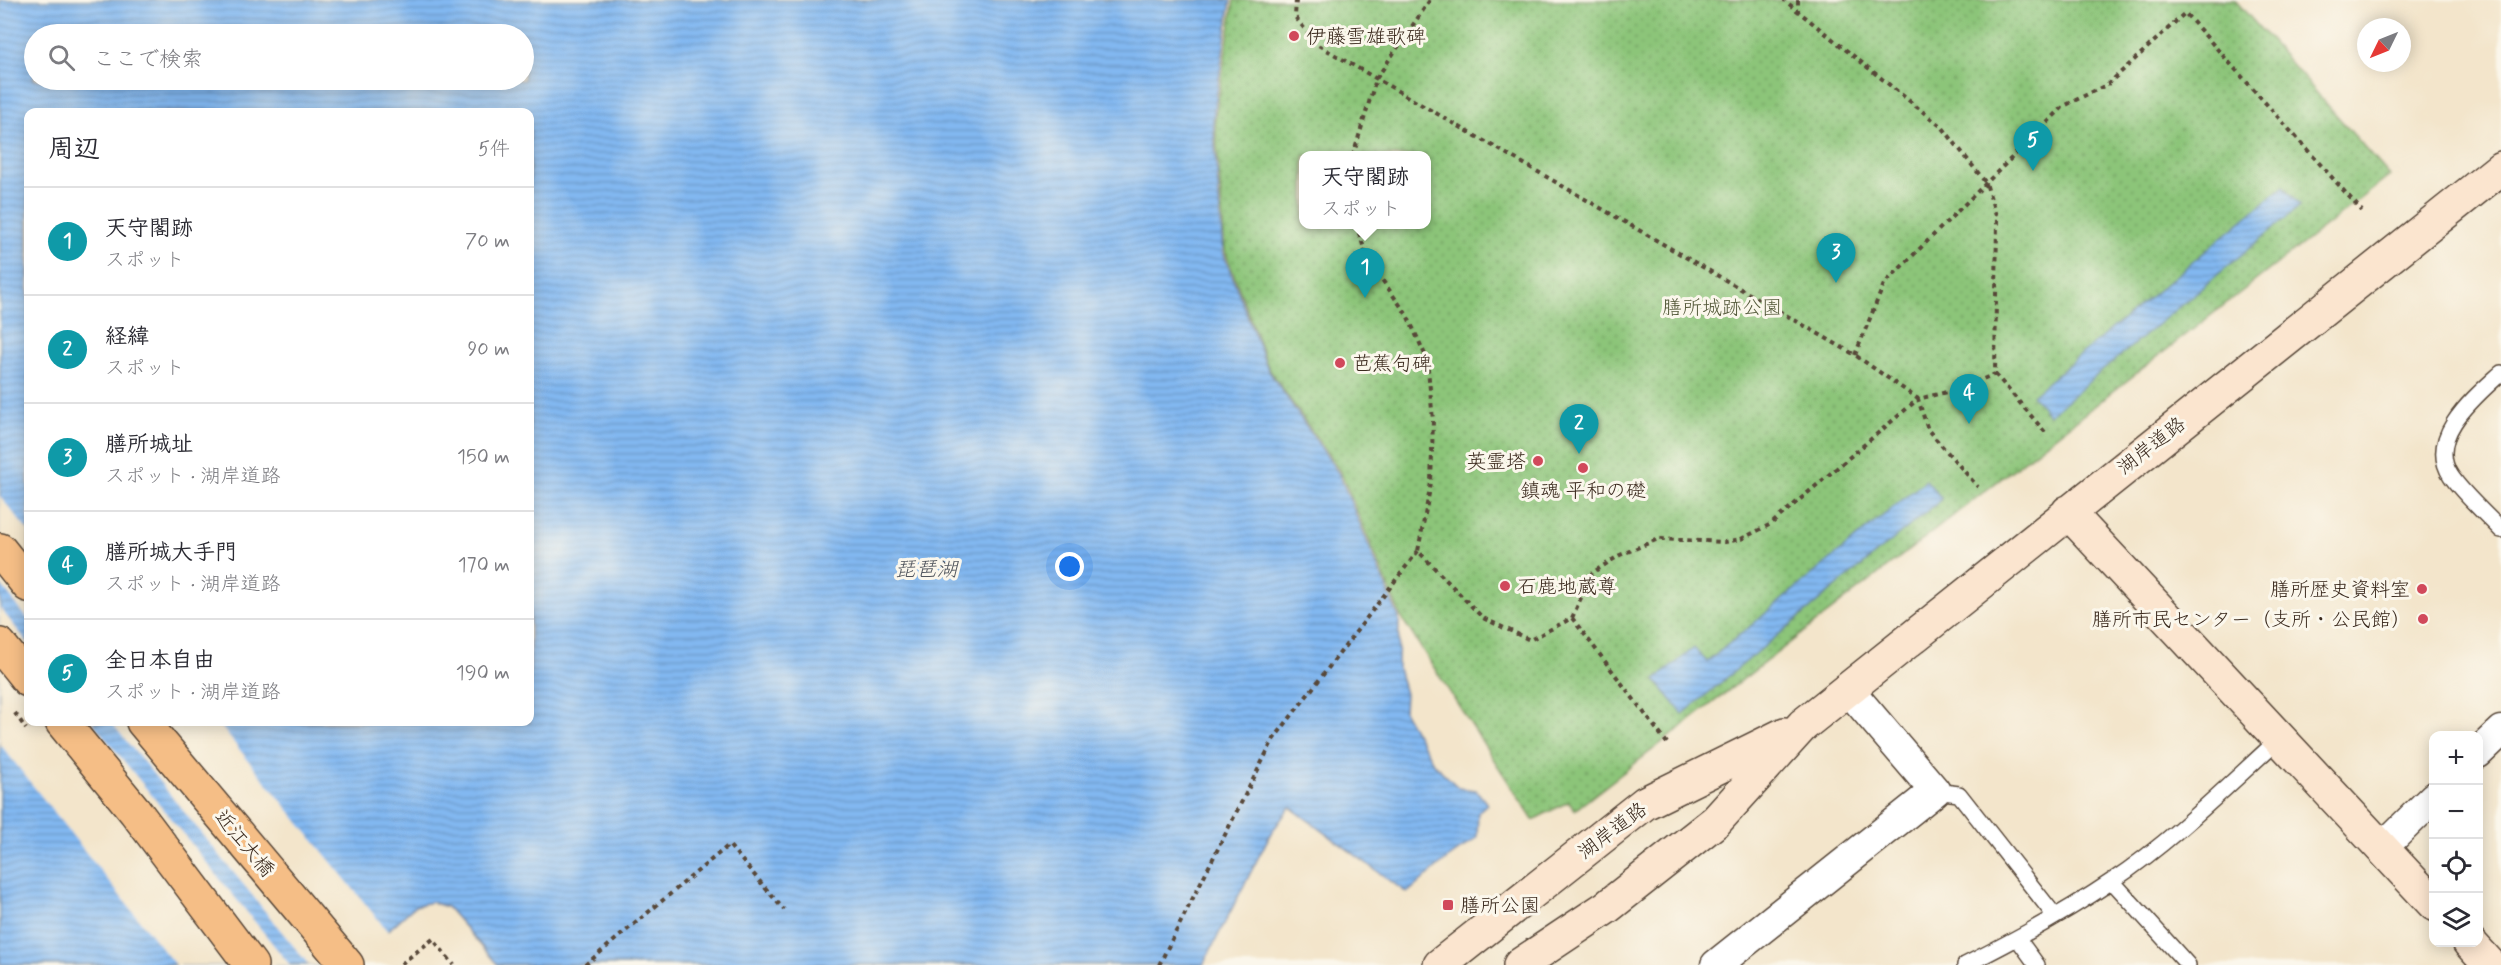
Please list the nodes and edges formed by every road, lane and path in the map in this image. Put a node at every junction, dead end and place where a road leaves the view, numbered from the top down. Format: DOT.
graph roads {
  1 [pos="1296,0"];
  2 [pos="1430,0"];
  3 [pos="1784,0"];
  4 [pos="1798,0"];
  5 [pos="1798,11"];
  6 [pos="1376,79"];
  7 [pos="1354,151"];
  8 [pos="2501,168"];
  9 [pos="1986,183"];
  10 [pos="2362,211"];
  11 [pos="1357,229"];
  12 [pos="1854,356"];
  13 [pos="2501,373"];
  14 [pos="1995,374"];
  15 [pos="1918,399"];
  16 [pos="2045,432"];
  17 [pos="1978,487"];
  18 [pos="2068,512"];
  19 [pos="2501,530"];
  20 [pos="0,550"];
  21 [pos="1418,551"];
  22 [pos="24,580"];
  23 [pos="1572,618"];
  24 [pos="0,645"];
  25 [pos="24,675"];
  26 [pos="1848,689"];
  27 [pos="1803,725"];
  28 [pos="65,726"];
  29 [pos="146,726"];
  30 [pos="2501,731"];
  31 [pos="2278,738"];
  32 [pos="1667,743"];
  33 [pos="2483,748"];
  34 [pos="1935,790"];
  35 [pos="2429,801"];
  36 [pos="2381,849"];
  37 [pos="2112,881"];
  38 [pos="2429,900"];
  39 [pos="784,910"];
  40 [pos="2055,916"];
  41 [pos="2018,939"];
  42 [pos="2474,947"];
  43 [pos="401,964"];
  44 [pos="251,965"];
  45 [pos="348,965"];
  46 [pos="454,965"];
  47 [pos="585,965"];
  48 [pos="1159,965"];
  49 [pos="1440,965"];
  50 [pos="1520,965"];
  51 [pos="1716,965"];
  52 [pos="1965,965"];
  53 [pos="2037,965"];
  54 [pos="2188,965"];
  55 [pos="2490,965"];
  1 -- 6 [label="path"];
  2 -- 6 [label="path"];
  3 -- 5 [label="path"];
  4 -- 5 [label="path"];
  5 -- 9 [label="path"];
  6 -- 7 [label="path"];
  6 -- 12 [label="path"];
  8 -- 18 [label="main road, 湖岸道路"];
  9 -- 10 [label="path"];
  9 -- 12 [label="path"];
  9 -- 14 [label="path"];
  11 -- 21 [label="path"];
  12 -- 15 [label="path"];
  13 -- 19 [label="lane"];
  14 -- 15 [label="path"];
  14 -- 16 [label="path"];
  15 -- 17 [label="path"];
  15 -- 23 [label="path"];
  18 -- 26 [label="main road, 湖岸道路"];
  18 -- 31 [label="main road"];
  20 -- 22 [label="main road"];
  21 -- 23 [label="path"];
  21 -- 48 [label="path"];
  23 -- 32 [label="path"];
  24 -- 25 [label="main road"];
  26 -- 27 [label="main road, 湖岸道路"];
  26 -- 34 [label="street"];
  27 -- 49 [label="main road, 湖岸道路"];
  27 -- 50 [label="main road, 湖岸道路"];
  28 -- 44 [label="main road"];
  29 -- 45 [label="main road, 近江大橋"];
  30 -- 33 [label="street"];
  31 -- 36 [label="main road"];
  31 -- 37 [label="lane"];
  34 -- 40 [label="lane"];
  34 -- 51 [label="street"];
  35 -- 36 [label="street"];
  36 -- 38 [label="main road"];
  37 -- 40 [label="lane"];
  37 -- 54 [label="lane"];
  39 -- 47 [label="path"];
  40 -- 41 [label="lane"];
  41 -- 52 [label="lane"];
  41 -- 53 [label="lane"];
  42 -- 55 [label="main road"];
  43 -- 46 [label="path"];
}
